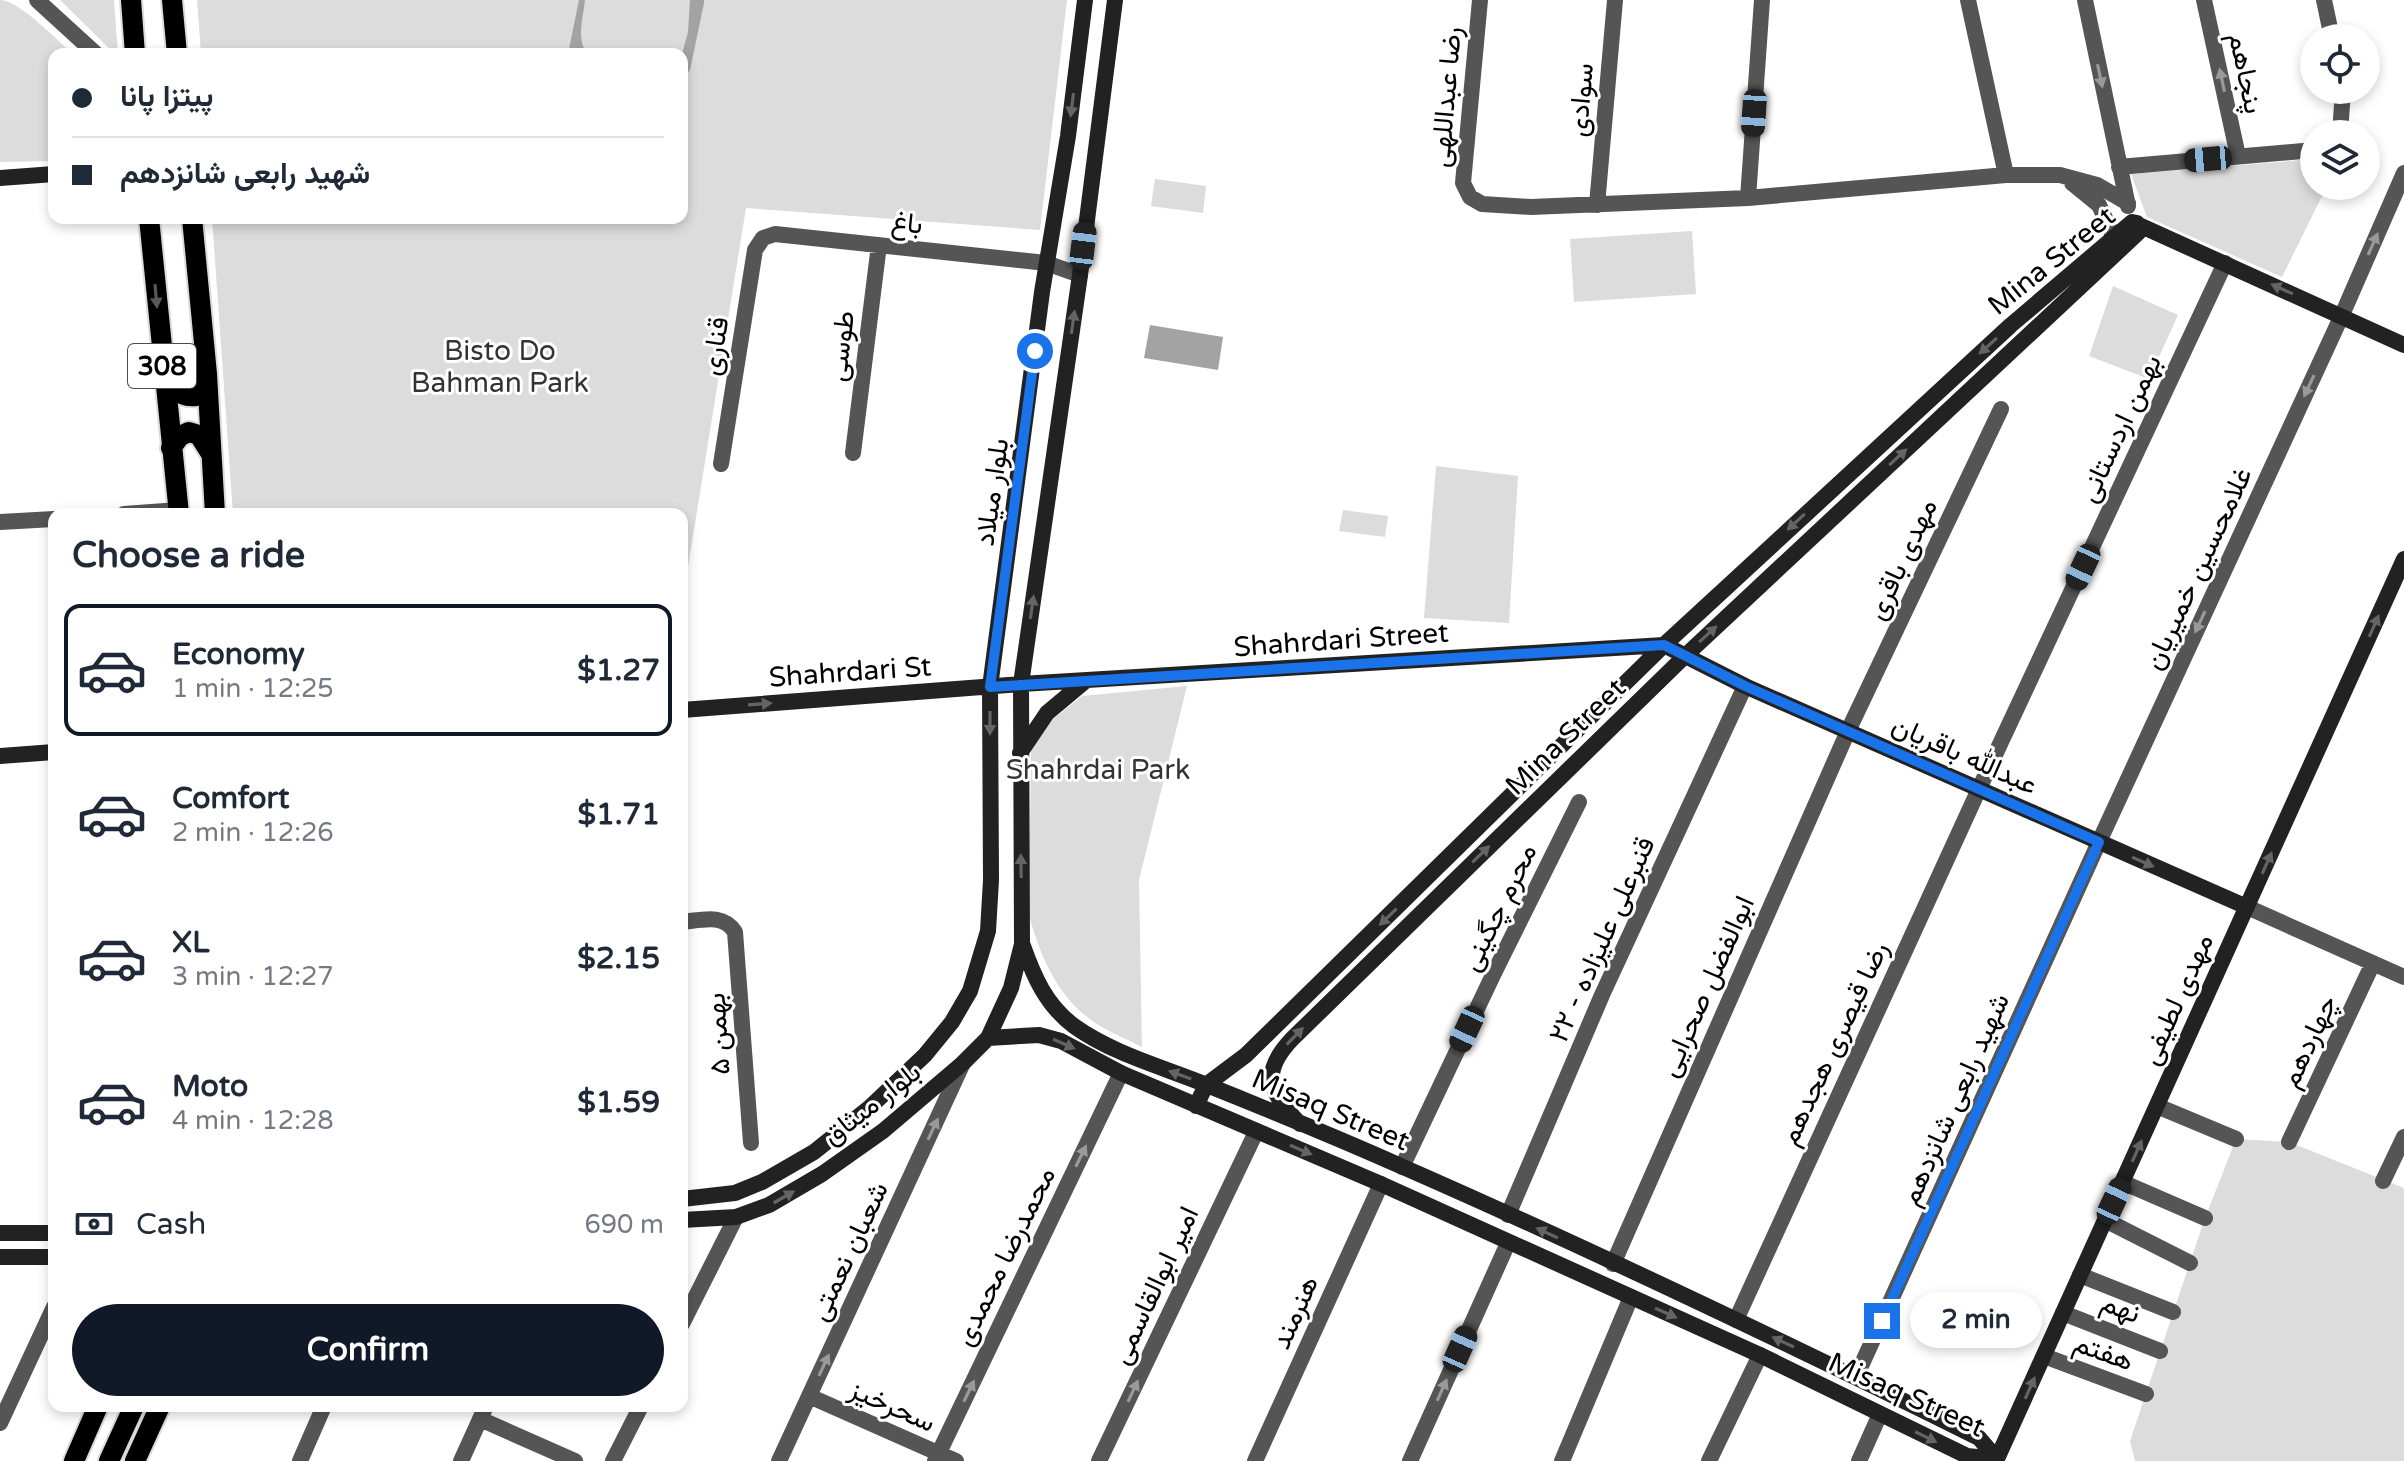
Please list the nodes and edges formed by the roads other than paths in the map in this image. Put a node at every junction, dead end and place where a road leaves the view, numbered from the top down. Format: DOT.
graph roads {
  1 [pos="37,0"];
  2 [pos="131,0"];
  3 [pos="172,0"];
  4 [pos="1085,0"];
  5 [pos="1115,0"];
  6 [pos="1480,0"];
  7 [pos="1615,0"];
  8 [pos="1762,0"];
  9 [pos="1968,0"];
  10 [pos="2085,0"];
  11 [pos="2204,0"];
  12 [pos="2324,0"];
  13 [pos="2329,24"];
  14 [pos="89,48"];
  15 [pos="135,48"];
  16 [pos="176,48"];
  17 [pos="1077,67"];
  18 [pos="1105,71"];
  19 [pos="2300,151"];
  20 [pos="2238,156"];
  21 [pos="2119,167"];
  22 [pos="2404,173"];
  23 [pos="48,174"];
  24 [pos="2006,175"];
  25 [pos="2060,175"];
  26 [pos="0,178"];
  27 [pos="1748,198"];
  28 [pos="2128,203"];
  29 [pos="1597,205"];
  30 [pos="150,224"];
  31 [pos="193,224"];
  32 [pos="2135,224"];
  33 [pos="763,238"];
  34 [pos="2114,238"];
  35 [pos="879,245"];
  36 [pos="1046,263"];
  37 [pos="2225,263"];
  38 [pos="1080,275"];
  39 [pos="2342,315"];
  40 [pos="2404,345"];
  41 [pos="162,365"];
  42 [pos="207,374"];
  43 [pos="2001,409"];
  44 [pos="171,448"];
  45 [pos="853,453"];
  46 [pos="211,454"];
  47 [pos="721,464"];
  48 [pos="178,508"];
  49 [pos="215,508"];
  50 [pos="48,519"];
  51 [pos="0,522"];
  52 [pos="2404,559"];
  53 [pos="1664,645"];
  54 [pos="1685,656"];
  55 [pos="1085,681"];
  56 [pos="1021,684"];
  57 [pos="1745,686"];
  58 [pos="990,687"];
  59 [pos="688,710"];
  60 [pos="1848,731"];
  61 [pos="48,752"];
  62 [pos="1019,754"];
  63 [pos="0,756"];
  64 [pos="1979,789"];
  65 [pos="1579,802"];
  66 [pos="2099,842"];
  67 [pos="2247,907"];
  68 [pos="688,922"];
  69 [pos="1022,944"];
  70 [pos="2373,963"];
  71 [pos="2404,977"];
  72 [pos="970,991"];
  73 [pos="988,1038"];
  74 [pos="963,1063"];
  75 [pos="1121,1073"];
  76 [pos="1206,1085"];
  77 [pos="1196,1106"];
  78 [pos="2157,1106"];
  79 [pos="1300,1124"];
  80 [pos="1256,1132"];
  81 [pos="2404,1137"];
  82 [pos="2236,1139"];
  83 [pos="2289,1142"];
  84 [pos="751,1143"];
  85 [pos="1402,1167"];
  86 [pos="2383,1181"];
  87 [pos="2122,1182"];
  88 [pos="1381,1184"];
  89 [pos="688,1198"];
  90 [pos="1508,1215"];
  91 [pos="736,1217"];
  92 [pos="2205,1218"];
  93 [pos="688,1220"];
  94 [pos="2105,1220"];
  95 [pos="0,1233"];
  96 [pos="48,1233"];
  97 [pos="1508,1243"];
  98 [pos="0,1257"];
  99 [pos="48,1257"];
  100 [pos="2190,1263"];
  101 [pos="1613,1264"];
  102 [pos="2080,1275"];
  103 [pos="1631,1297"];
  104 [pos="688,1312"];
  105 [pos="2173,1312"];
  106 [pos="2063,1313"];
  107 [pos="48,1320"];
  108 [pos="1736,1320"];
  109 [pos="2160,1351"];
  110 [pos="1760,1355"];
  111 [pos="2044,1356"];
  112 [pos="1856,1377"];
  113 [pos="2146,1394"];
  114 [pos="809,1396"];
  115 [pos="95,1412"];
  116 [pos="131,1412"];
  117 [pos="157,1412"];
  118 [pos="321,1412"];
  119 [pos="483,1412"];
  120 [pos="638,1412"];
  121 [pos="1880,1414"];
  122 [pos="0,1423"];
  123 [pos="937,1457"];
  124 [pos="1416,1459"];
  125 [pos="1999,1460"];
  126 [pos="74,1461"];
  127 [pos="109,1461"];
  128 [pos="135,1461"];
  129 [pos="300,1461"];
  130 [pos="461,1461"];
  131 [pos="575,1461"];
  132 [pos="613,1461"];
  133 [pos="779,1461"];
  134 [pos="956,1461"];
  135 [pos="1099,1461"];
  136 [pos="1255,1461"];
  137 [pos="1562,1461"];
  138 [pos="1709,1461"];
  139 [pos="1859,1461"];
  1 -- 14 [label="street"];
  2 -- 15 [label="main road"];
  3 -- 16 [label="main road"];
  4 -- 17 [label="main road, بلوار میلاد"];
  5 -- 18 [label="main road, بلوار میلاد"];
  6 -- 29 [label="street, رضا عبداللهی"];
  7 -- 29 [label="street, سوادی"];
  8 -- 27 [label="street"];
  9 -- 24 [label="street"];
  10 -- 21 [label="street, one-way"];
  20 -- 11 [label="street, پنجاهم, one-way"];
  12 -- 13 [label="street"];
  17 -- 18 [label="main road"];
  17 -- 36 [label="main road, بلوار میلاد, one-way"];
  18 -- 38 [label="main road, بلوار میلاد"];
  19 -- 20 [label="street"];
  20 -- 21 [label="street"];
  21 -- 28 [label="street"];
  39 -- 22 [label="street, غلامحسین خمیریان, one-way"];
  23 -- 26 [label="main road"];
  24 -- 25 [label="street"];
  24 -- 27 [label="street"];
  25 -- 28 [label="street"];
  25 -- 34 [label="street"];
  27 -- 29 [label="street"];
  28 -- 32 [label="street"];
  30 -- 41 [label="main road, 308, one-way"];
  31 -- 42 [label="main road, 308"];
  32 -- 34 [label="main road, Mina Street"];
  32 -- 37 [label="main road"];
  54 -- 32 [label="main road, Mina Street, one-way"];
  33 -- 35 [label="street, باغ"];
  33 -- 47 [label="street, قناری"];
  34 -- 53 [label="main road, Mina Street, one-way"];
  35 -- 36 [label="street, باغ"];
  35 -- 45 [label="street, طوسی"];
  36 -- 38 [label="street, باغ"];
  36 -- 58 [label="main road, بلوار میلاد"];
  39 -- 37 [label="main road, one-way"];
  37 -- 64 [label="street, بهمن اردستانی"];
  56 -- 38 [label="main road, بلوار میلاد, one-way"];
  39 -- 40 [label="main road"];
  39 -- 66 [label="street, غلامحسین خمیریان, one-way"];
  41 -- 42 [label="main road"];
  41 -- 44 [label="main road, 308"];
  42 -- 46 [label="main road, 308"];
  43 -- 60 [label="street, مهدی باقری"];
  44 -- 46 [label="main road"];
  44 -- 48 [label="main road, 308"];
  46 -- 49 [label="main road, 308"];
  50 -- 51 [label="street"];
  67 -- 52 [label="main road, مهدی لطیفی, one-way"];
  53 -- 54 [label="main road, عبدالله باقریان"];
  53 -- 55 [label="main road, Shahrdari Street"];
  53 -- 76 [label="main road, Mina Street, one-way"];
  54 -- 57 [label="main road, عبدالله باقریان"];
  79 -- 54 [label="main road, Mina Street, one-way"];
  55 -- 56 [label="main road, Shahrdari Street"];
  55 -- 62 [label="main road"];
  56 -- 58 [label="main road, Shahrdari St"];
  56 -- 62 [label="main road, بلوار میلاد"];
  57 -- 60 [label="main road, عبدالله باقریان"];
  57 -- 90 [label="street, قنبرعلی علیزاده - ۲۲"];
  59 -- 58 [label="main road, Shahrdari St, one-way"];
  58 -- 72 [label="main road, بلوار میلاد, one-way"];
  60 -- 64 [label="main road, عبدالله باقریان"];
  60 -- 101 [label="street, ابوالفضل صحرایی"];
  61 -- 63 [label="main road"];
  69 -- 62 [label="main road, بلوار میلاد, one-way"];
  64 -- 66 [label="main road, عبدالله باقریان"];
  64 -- 108 [label="street, رضا قیصری هجدهم"];
  65 -- 85 [label="street, محرم چگینی"];
  66 -- 67 [label="main road, عبدالله باقریان, one-way"];
  66 -- 112 [label="street, شهید رابعی شانزدهم"];
  67 -- 70 [label="street"];
  67 -- 78 [label="main road, مهدی لطیفی"];
  68 -- 84 [label="street, بهمن ۵"];
  69 -- 73 [label="main road, بلوار میثاق"];
  76 -- 69 [label="main road, Misaq Street, one-way"];
  70 -- 71 [label="street"];
  70 -- 83 [label="street, چهاردهم"];
  72 -- 89 [label="main road, بلوار میثاق"];
  73 -- 74 [label="main road, بلوار میثاق"];
  73 -- 75 [label="main road, Misaq Street, one-way"];
  91 -- 74 [label="main road, بلوار میثاق, one-way"];
  114 -- 74 [label="street, شعبان نعمتی, one-way"];
  75 -- 77 [label="main road, Misaq Street"];
  123 -- 75 [label="street, محمدرضا محمدی, one-way"];
  76 -- 77 [label="main road"];
  76 -- 79 [label="main road, Misaq Street"];
  77 -- 80 [label="main road, Misaq Street"];
  78 -- 82 [label="street"];
  87 -- 78 [label="main road, مهدی لطیفی, one-way"];
  79 -- 85 [label="main road, Misaq Street"];
  80 -- 88 [label="main road, Misaq Street, one-way"];
  135 -- 80 [label="street, امیر ابوالقاسمی, one-way"];
  81 -- 86 [label="street"];
  85 -- 90 [label="main road, Misaq Street"];
  87 -- 92 [label="street"];
  87 -- 94 [label="main road, مهدی لطیفی"];
  88 -- 97 [label="main road, Misaq Street"];
  88 -- 136 [label="street, هنرمند"];
  101 -- 90 [label="main road, Misaq Street, one-way"];
  91 -- 93 [label="main road, بلوار میثاق"];
  91 -- 104 [label="street"];
  94 -- 100 [label="street"];
  94 -- 102 [label="main road, مهدی لطیفی"];
  95 -- 96 [label="main road"];
  97 -- 103 [label="main road, Misaq Street"];
  124 -- 97 [label="street, one-way"];
  98 -- 99 [label="main road"];
  101 -- 108 [label="main road, Misaq Street"];
  102 -- 105 [label="street"];
  102 -- 106 [label="main road, مهدی لطیفی"];
  103 -- 110 [label="main road, Misaq Street, one-way"];
  103 -- 137 [label="street"];
  106 -- 109 [label="street, نهم"];
  106 -- 111 [label="main road, مهدی لطیفی"];
  107 -- 122 [label="street"];
  112 -- 108 [label="main road, Misaq Street, one-way"];
  110 -- 121 [label="main road, Misaq Street"];
  110 -- 138 [label="street"];
  111 -- 113 [label="street, هفتم"];
  125 -- 111 [label="main road, مهدی لطیفی, one-way"];
  112 -- 125 [label="main road, Misaq Street"];
  114 -- 123 [label="street, سحرخیز"];
  114 -- 133 [label="street, شعبان نعمتی"];
  115 -- 126 [label="main road"];
  116 -- 127 [label="main road"];
  117 -- 128 [label="main road"];
  118 -- 129 [label="street"];
  119 -- 130 [label="street"];
  119 -- 131 [label="street"];
  120 -- 132 [label="street"];
  121 -- 125 [label="main road, Misaq Street, one-way"];
  121 -- 139 [label="street"];
  123 -- 134 [label="street, سحرخیز"];
}
